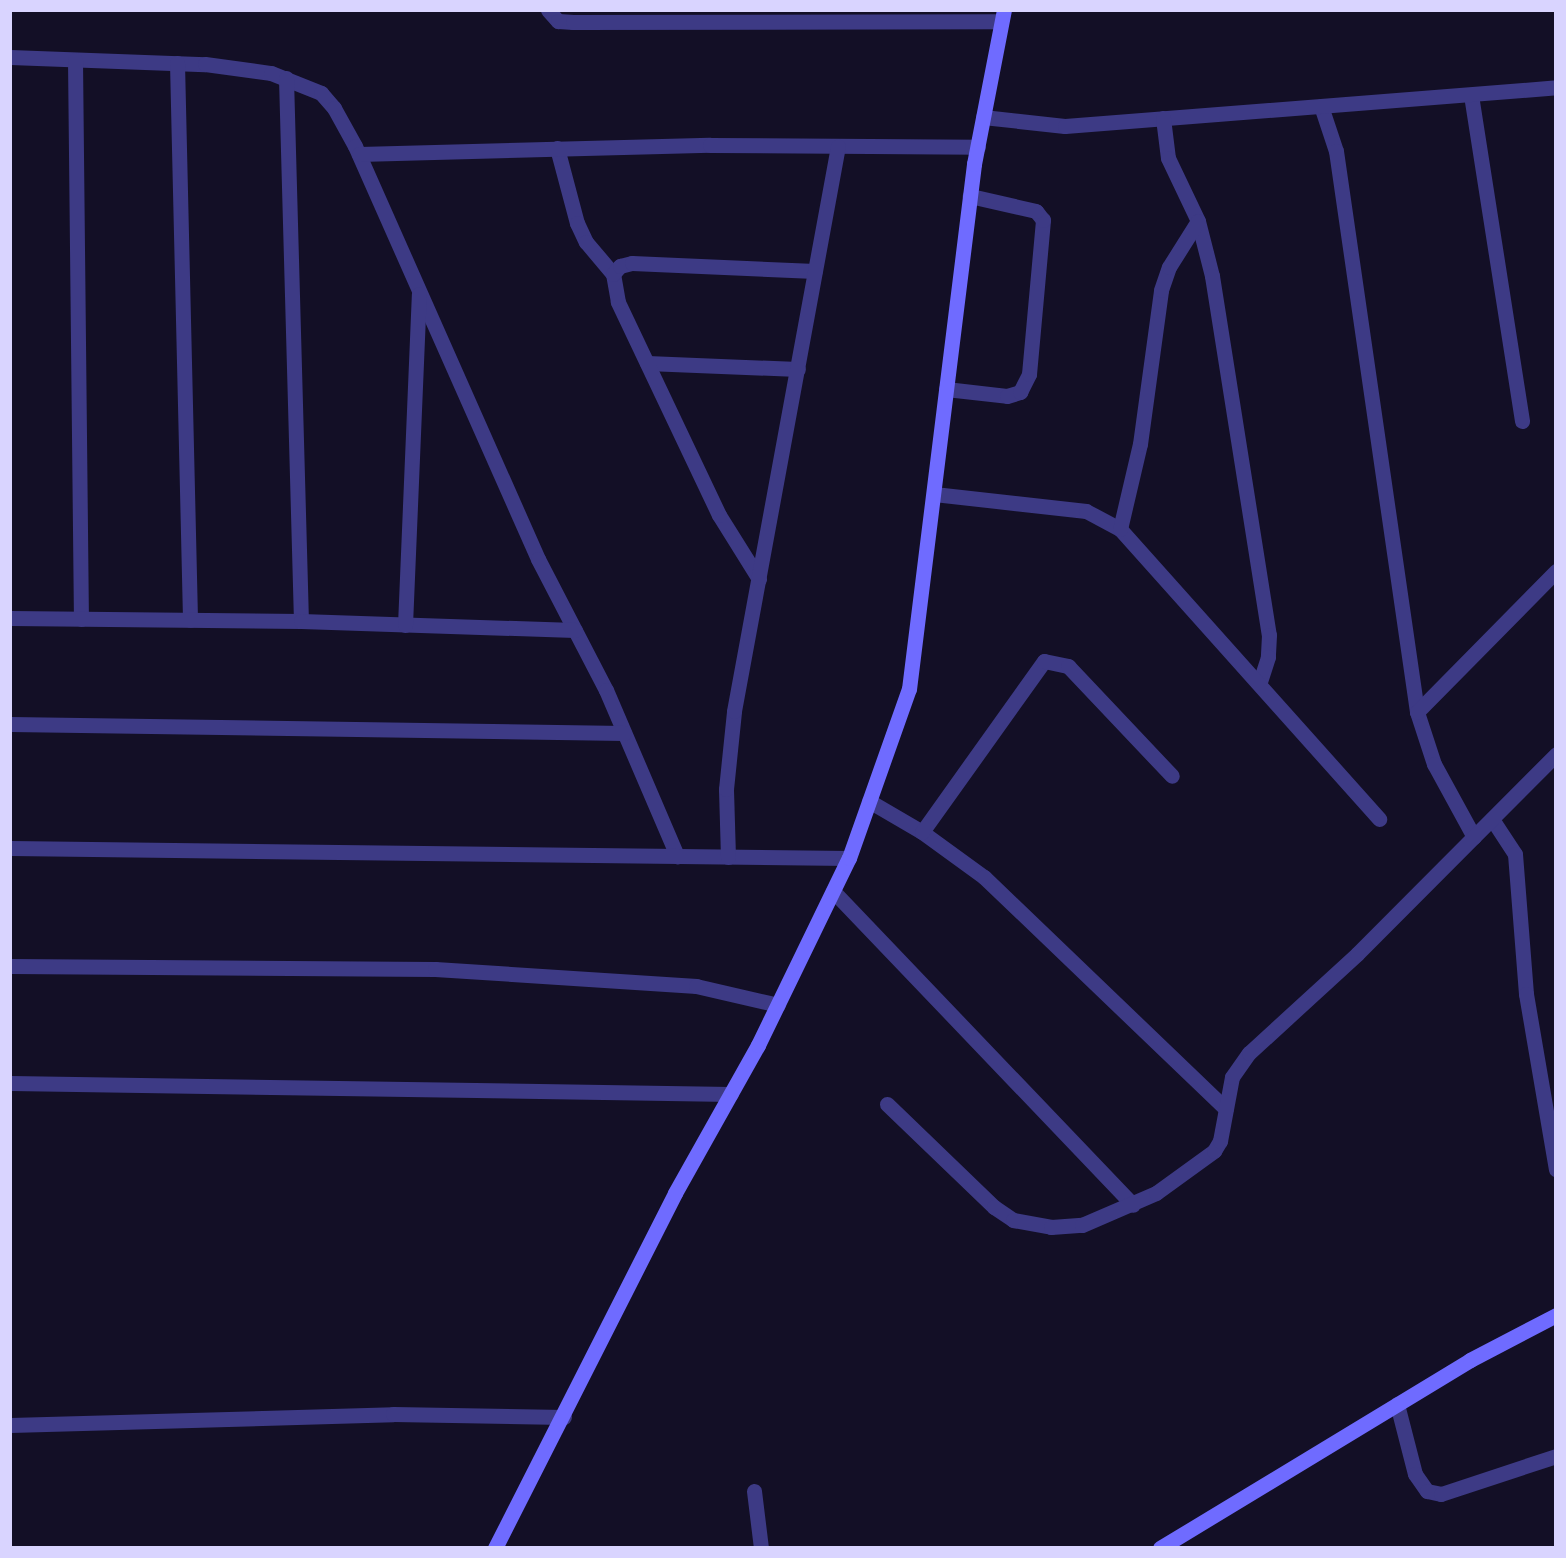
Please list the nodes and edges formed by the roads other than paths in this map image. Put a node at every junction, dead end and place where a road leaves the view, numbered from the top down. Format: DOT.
graph roads {
  1 [pos="548,10"];
  2 [pos="656,16"];
  3 [pos="760,16"];
  4 [pos="858,16"];
  5 [pos="1003,16"];
  6 [pos="10,57"];
  7 [pos="75,60"];
  8 [pos="177,63"];
  9 [pos="286,78"];
  10 [pos="1556,87"];
  11 [pos="1471,95"];
  12 [pos="1322,106"];
  13 [pos="983,117"];
  14 [pos="1163,118"];
  15 [pos="838,146"];
  16 [pos="978,147"];
  17 [pos="557,148"];
  18 [pos="359,154"];
  19 [pos="970,196"];
  20 [pos="1198,221"];
  21 [pos="816,271"];
  22 [pos="613,274"];
  23 [pos="420,291"];
  24 [pos="647,363"];
  25 [pos="798,369"];
  26 [pos="946,389"];
  27 [pos="1522,421"];
  28 [pos="934,494"];
  29 [pos="1120,529"];
  30 [pos="1556,571"];
  31 [pos="759,579"];
  32 [pos="10,618"];
  33 [pos="81,619"];
  34 [pos="189,620"];
  35 [pos="301,621"];
  36 [pos="405,625"];
  37 [pos="575,630"];
  38 [pos="1260,684"];
  39 [pos="1417,712"];
  40 [pos="10,724"];
  41 [pos="624,733"];
  42 [pos="1556,754"];
  43 [pos="1172,776"];
  44 [pos="869,801"];
  45 [pos="1379,819"];
  46 [pos="1492,819"];
  47 [pos="922,832"];
  48 [pos="1474,837"];
  49 [pos="10,848"];
  50 [pos="676,856"];
  51 [pos="728,857"];
  52 [pos="849,858"];
  53 [pos="833,891"];
  54 [pos="10,966"];
  55 [pos="778,1005"];
  56 [pos="10,1083"];
  57 [pos="730,1094"];
  58 [pos="887,1104"];
  59 [pos="1226,1109"];
  60 [pos="1556,1169"];
  61 [pos="1133,1204"];
  62 [pos="1556,1315"];
  63 [pos="1397,1404"];
  64 [pos="564,1417"];
  65 [pos="10,1425"];
  66 [pos="1556,1456"];
  67 [pos="754,1491"];
  68 [pos="495,1548"];
  69 [pos="760,1548"];
  70 [pos="1160,1548"];
  1 -- 2 [label="street"];
  2 -- 3 [label="street"];
  3 -- 4 [label="street"];
  4 -- 5 [label="street"];
  5 -- 13 [label="main road"];
  6 -- 7 [label="street"];
  7 -- 8 [label="street"];
  7 -- 33 [label="street"];
  8 -- 9 [label="street"];
  8 -- 34 [label="street"];
  9 -- 18 [label="street"];
  9 -- 35 [label="street"];
  10 -- 11 [label="street"];
  11 -- 12 [label="street"];
  11 -- 27 [label="street"];
  12 -- 14 [label="street"];
  12 -- 39 [label="street"];
  13 -- 14 [label="street"];
  13 -- 16 [label="main road"];
  14 -- 20 [label="street"];
  15 -- 16 [label="street"];
  15 -- 17 [label="street"];
  15 -- 21 [label="street"];
  16 -- 19 [label="main road"];
  17 -- 18 [label="street"];
  17 -- 22 [label="street"];
  18 -- 23 [label="street"];
  19 -- 26 [label="main road"];
  19 -- 26 [label="street"];
  20 -- 29 [label="street"];
  20 -- 38 [label="street"];
  21 -- 22 [label="street"];
  21 -- 25 [label="street"];
  22 -- 24 [label="street"];
  23 -- 36 [label="street"];
  23 -- 37 [label="street"];
  24 -- 25 [label="street"];
  24 -- 31 [label="street"];
  25 -- 31 [label="street"];
  26 -- 28 [label="main road"];
  28 -- 29 [label="street"];
  28 -- 44 [label="main road"];
  29 -- 38 [label="street"];
  30 -- 39 [label="street"];
  31 -- 51 [label="street"];
  32 -- 33 [label="street"];
  33 -- 34 [label="street"];
  34 -- 35 [label="street"];
  35 -- 36 [label="street"];
  36 -- 37 [label="street"];
  37 -- 41 [label="street"];
  38 -- 45 [label="street"];
  39 -- 48 [label="street"];
  40 -- 41 [label="street"];
  41 -- 50 [label="street"];
  42 -- 46 [label="street"];
  43 -- 47 [label="street"];
  44 -- 47 [label="street"];
  44 -- 52 [label="main road"];
  46 -- 48 [label="street"];
  46 -- 60 [label="street"];
  47 -- 59 [label="street"];
  48 -- 59 [label="street"];
  49 -- 50 [label="street"];
  50 -- 51 [label="street"];
  51 -- 52 [label="street"];
  52 -- 53 [label="main road"];
  53 -- 55 [label="main road"];
  53 -- 61 [label="street"];
  54 -- 55 [label="street"];
  55 -- 57 [label="main road"];
  56 -- 57 [label="street"];
  57 -- 64 [label="main road"];
  58 -- 61 [label="street"];
  59 -- 61 [label="street"];
  62 -- 63 [label="main road"];
  63 -- 66 [label="street"];
  63 -- 70 [label="main road"];
  64 -- 65 [label="street"];
  64 -- 68 [label="main road"];
  67 -- 69 [label="street"];
}
